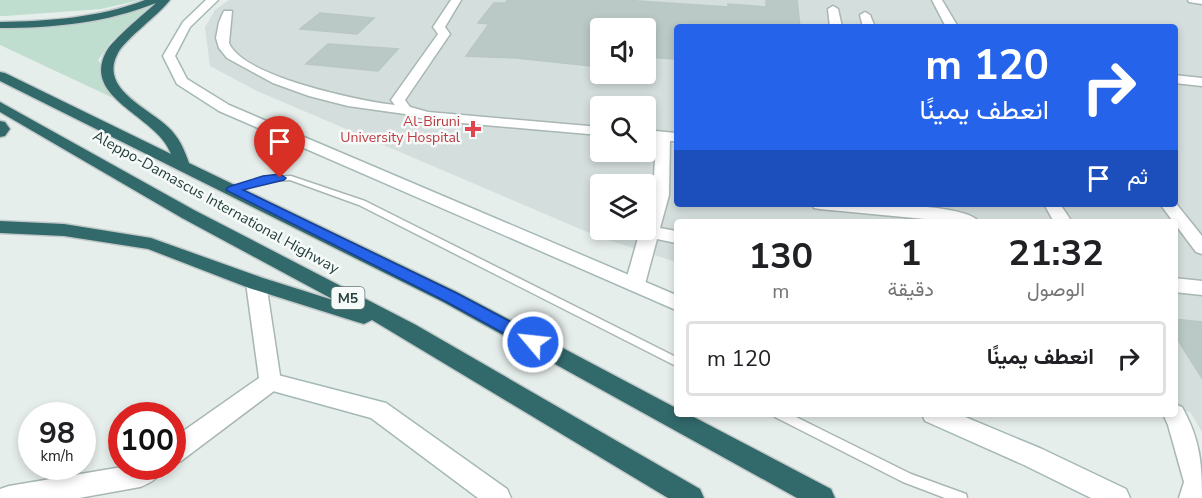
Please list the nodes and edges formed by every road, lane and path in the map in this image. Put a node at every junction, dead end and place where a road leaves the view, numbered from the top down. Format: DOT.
graph roads {
  1 [pos="154,0"];
  2 [pos="165,0"];
  3 [pos="213,0"];
  4 [pos="456,0"];
  5 [pos="937,0"];
  6 [pos="1193,0"];
  7 [pos="1202,1"];
  8 [pos="833,9"];
  9 [pos="228,13"];
  10 [pos="865,15"];
  11 [pos="836,24"];
  12 [pos="868,24"];
  13 [pos="950,24"];
  14 [pos="0,25"];
  15 [pos="0,76"];
  16 [pos="1178,79"];
  17 [pos="1202,82"];
  18 [pos="0,106"];
  19 [pos="405,110"];
  20 [pos="0,125"];
  21 [pos="590,130"];
  22 [pos="0,133"];
  23 [pos="670,137"];
  24 [pos="183,166"];
  25 [pos="232,190"];
  26 [pos="669,190"];
  27 [pos="854,207"];
  28 [pos="1170,207"];
  29 [pos="656,217"];
  30 [pos="964,219"];
  31 [pos="0,227"];
  32 [pos="656,233"];
  33 [pos="674,237"];
  34 [pos="647,240"];
  35 [pos="1202,248"];
  36 [pos="256,283"];
  37 [pos="635,284"];
  38 [pos="1178,285"];
  39 [pos="1202,288"];
  40 [pos="674,302"];
  41 [pos="409,331"];
  42 [pos="674,361"];
  43 [pos="270,382"];
  44 [pos="785,417"];
  45 [pos="940,417"];
  46 [pos="1175,417"];
  47 [pos="186,443"];
  48 [pos="116,480"];
  49 [pos="9,498"];
  50 [pos="498,498"];
  51 [pos="691,498"];
  52 [pos="822,498"];
  53 [pos="961,498"];
  54 [pos="1117,498"];
  55 [pos="1192,498"];
  1 -- 14 [label="highway"];
  2 -- 24 [label="highway"];
  3 -- 37 [label="street"];
  4 -- 19 [label="street"];
  5 -- 13 [label="street"];
  6 -- 7 [label="street"];
  8 -- 11 [label="street"];
  9 -- 19 [label="street"];
  10 -- 12 [label="street"];
  15 -- 24 [label="highway, Aleppo-Damascus International Highway"];
  16 -- 17 [label="street"];
  18 -- 41 [label="highway, Aleppo-Damascus International Highway / M5"];
  19 -- 21 [label="street"];
  20 -- 22 [label="highway"];
  23 -- 26 [label="street"];
  24 -- 25 [label="highway, Aleppo-Damascus International Highway"];
  25 -- 42 [label="lane"];
  25 -- 52 [label="highway, Aleppo-Damascus International Highway"];
  26 -- 29 [label="street"];
  27 -- 30 [label="street"];
  28 -- 35 [label="street"];
  31 -- 36 [label="highway"];
  32 -- 33 [label="street"];
  34 -- 37 [label="street"];
  36 -- 41 [label="highway"];
  36 -- 43 [label="street"];
  37 -- 40 [label="street"];
  38 -- 39 [label="street"];
  41 -- 51 [label="highway, Aleppo-Damascus International Highway / M5"];
  43 -- 47 [label="street"];
  43 -- 50 [label="street"];
  44 -- 53 [label="lane"];
  45 -- 54 [label="street"];
  46 -- 55 [label="street"];
  48 -- 49 [label="street"];
}
